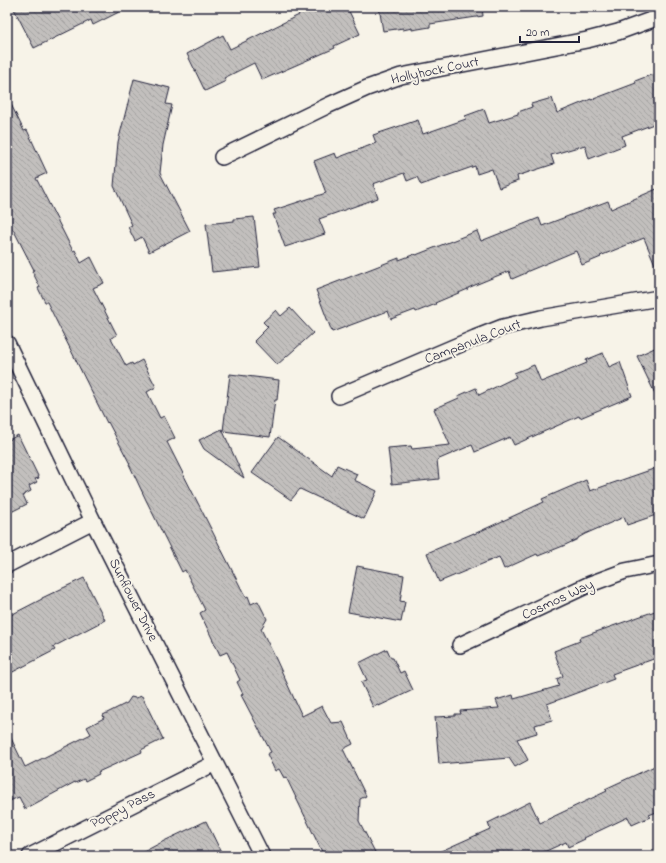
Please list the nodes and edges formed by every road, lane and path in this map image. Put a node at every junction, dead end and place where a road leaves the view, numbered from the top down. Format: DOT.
graph roads {
  1 [pos="659,17"];
  2 [pos="222,157"];
  3 [pos="659,298"];
  4 [pos="7,343"];
  5 [pos="339,396"];
  6 [pos="93,521"];
  7 [pos="659,564"];
  8 [pos="7,565"];
  9 [pos="460,645"];
  10 [pos="215,763"];
  11 [pos="30,856"];
  12 [pos="262,856"];
  1 -- 2 [label="street, Hollyhock Court"];
  3 -- 5 [label="street, Campanula Court"];
  4 -- 6 [label="street, Sunflower Drive"];
  6 -- 8 [label="street"];
  6 -- 10 [label="street, Sunflower Drive"];
  7 -- 9 [label="street, Cosmos Way"];
  10 -- 11 [label="street, Poppy Pass"];
  10 -- 12 [label="street, Sunflower Drive"];
}
